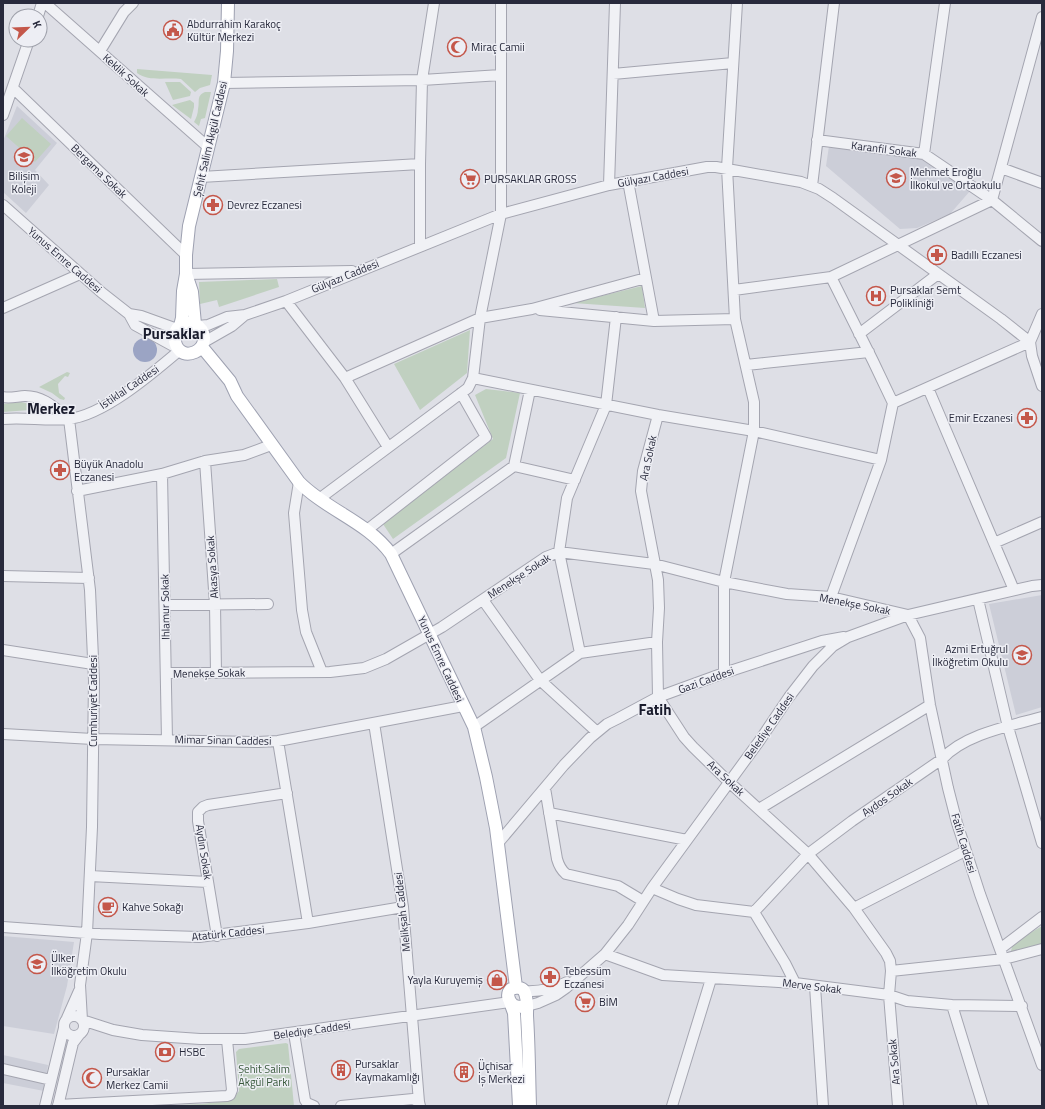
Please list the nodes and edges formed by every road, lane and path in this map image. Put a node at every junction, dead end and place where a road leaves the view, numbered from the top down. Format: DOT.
graph roads {
  1 [pos="44,3"];
  2 [pos="133,3"];
  3 [pos="228,3"];
  4 [pos="434,3"];
  5 [pos="500,3"];
  6 [pos="615,3"];
  7 [pos="737,3"];
  8 [pos="834,3"];
  9 [pos="945,3"];
  10 [pos="1042,17"];
  11 [pos="26,48"];
  12 [pos="100,51"];
  13 [pos="733,63"];
  14 [pos="613,74"];
  15 [pos="501,76"];
  16 [pos="422,80"];
  17 [pos="224,83"];
  18 [pos="12,88"];
  19 [pos="3,115"];
  20 [pos="817,140"];
  21 [pos="208,147"];
  22 [pos="924,154"];
  23 [pos="420,164"];
  24 [pos="727,168"];
  25 [pos="1001,168"];
  26 [pos="201,178"];
  27 [pos="628,181"];
  28 [pos="1042,182"];
  29 [pos="609,185"];
  30 [pos="812,186"];
  31 [pos="992,200"];
  32 [pos="3,205"];
  33 [pos="501,214"];
  34 [pos="1042,241"];
  35 [pos="897,245"];
  36 [pos="420,246"];
  37 [pos="186,255"];
  38 [pos="358,271"];
  39 [pos="80,274"];
  40 [pos="186,274"];
  41 [pos="938,274"];
  42 [pos="646,278"];
  43 [pos="831,278"];
  44 [pos="734,290"];
  45 [pos="286,301"];
  46 [pos="3,308"];
  47 [pos="532,309"];
  48 [pos="129,314"];
  49 [pos="245,314"];
  50 [pos="1042,314"];
  51 [pos="616,317"];
  52 [pos="480,318"];
  53 [pos="735,319"];
  54 [pos="654,321"];
  55 [pos="197,325"];
  56 [pos="179,327"];
  57 [pos="860,334"];
  58 [pos="1030,342"];
  59 [pos="200,347"];
  60 [pos="179,349"];
  61 [pos="869,352"];
  62 [pos="746,365"];
  63 [pos="345,378"];
  64 [pos="473,378"];
  65 [pos="1042,386"];
  66 [pos="928,388"];
  67 [pos="530,390"];
  68 [pos="461,393"];
  69 [pos="3,397"];
  70 [pos="893,404"];
  71 [pos="606,405"];
  72 [pos="658,415"];
  73 [pos="3,419"];
  74 [pos="69,419"];
  75 [pos="754,431"];
  76 [pos="271,445"];
  77 [pos="388,447"];
  78 [pos="881,460"];
  79 [pos="205,461"];
  80 [pos="514,466"];
  81 [pos="162,474"];
  82 [pos="575,480"];
  83 [pos="299,482"];
  84 [pos="77,491"];
  85 [pos="319,498"];
  86 [pos="1042,522"];
  87 [pos="367,530"];
  88 [pos="994,543"];
  89 [pos="560,552"];
  90 [pos="391,554"];
  91 [pos="654,564"];
  92 [pos="3,576"];
  93 [pos="89,578"];
  94 [pos="724,582"];
  95 [pos="1042,582"];
  96 [pos="1037,586"];
  97 [pos="1014,590"];
  98 [pos="831,597"];
  99 [pos="978,599"];
  100 [pos="483,600"];
  101 [pos="215,604"];
  102 [pos="268,604"];
  103 [pos="165,605"];
  104 [pos="908,616"];
  105 [pos="430,634"];
  106 [pos="848,637"];
  107 [pos="657,642"];
  108 [pos="3,650"];
  109 [pos="580,652"];
  110 [pos="93,664"];
  111 [pos="322,672"];
  112 [pos="216,673"];
  113 [pos="724,673"];
  114 [pos="166,674"];
  115 [pos="540,680"];
  116 [pos="658,697"];
  117 [pos="930,705"];
  118 [pos="463,706"];
  119 [pos="1042,717"];
  120 [pos="374,723"];
  121 [pos="474,727"];
  122 [pos="1008,727"];
  123 [pos="597,732"];
  124 [pos="3,734"];
  125 [pos="93,739"];
  126 [pos="167,740"];
  127 [pos="278,741"];
  128 [pos="942,759"];
  129 [pos="729,782"];
  130 [pos="545,788"];
  131 [pos="287,793"];
  132 [pos="759,809"];
  133 [pos="549,813"];
  134 [pos="688,840"];
  135 [pos="499,842"];
  136 [pos="1042,843"];
  137 [pos="965,851"];
  138 [pos="808,854"];
  139 [pos="90,876"];
  140 [pos="208,882"];
  141 [pos="652,888"];
  142 [pos="644,901"];
  143 [pos="403,907"];
  144 [pos="854,908"];
  145 [pos="754,912"];
  146 [pos="1042,917"];
  147 [pos="308,922"];
  148 [pos="3,927"];
  149 [pos="87,933"];
  150 [pos="217,936"];
  151 [pos="1000,949"];
  152 [pos="1042,949"];
  153 [pos="605,954"];
  154 [pos="1004,959"];
  155 [pos="891,971"];
  156 [pos="581,975"];
  157 [pos="711,978"];
  158 [pos="795,983"];
  159 [pos="80,985"];
  160 [pos="815,986"];
  161 [pos="520,989"];
  162 [pos="889,995"];
  163 [pos="510,1002"];
  164 [pos="952,1005"];
  165 [pos="527,1006"];
  166 [pos="1022,1006"];
  167 [pos="411,1015"];
  168 [pos="67,1018"];
  169 [pos="82,1020"];
  170 [pos="64,1028"];
  171 [pos="113,1030"];
  172 [pos="294,1033"];
  173 [pos="80,1034"];
  174 [pos="226,1040"];
  175 [pos="1042,1065"];
  176 [pos="3,1069"];
  177 [pos="51,1080"];
  178 [pos="419,1104"];
  179 [pos="58,1105"];
  180 [pos="45,1106"];
  181 [pos="314,1106"];
  182 [pos="341,1106"];
  183 [pos="519,1106"];
  184 [pos="530,1106"];
  185 [pos="672,1106"];
  186 [pos="823,1106"];
  187 [pos="898,1106"];
  188 [pos="983,1106"];
  1 -- 12 [label="street, Keklik Sokak"];
  2 -- 12 [label="street"];
  3 -- 17 [label="main road, Şehit Salim Akgül Caddesi"];
  4 -- 16 [label="street"];
  5 -- 15 [label="street"];
  6 -- 14 [label="street"];
  7 -- 13 [label="street"];
  8 -- 20 [label="street"];
  9 -- 22 [label="street"];
  10 -- 25 [label="street"];
  11 -- 18 [label="street"];
  12 -- 21 [label="street, Keklik Sokak"];
  13 -- 14 [label="street"];
  13 -- 24 [label="street"];
  14 -- 29 [label="street"];
  15 -- 16 [label="street"];
  15 -- 33 [label="street"];
  16 -- 17 [label="street"];
  16 -- 23 [label="street"];
  17 -- 21 [label="main road, Şehit Salim Akgül Caddesi"];
  18 -- 19 [label="street"];
  18 -- 37 [label="street, Bergama Sokak"];
  20 -- 22 [label="street, Karanfil Sokak"];
  20 -- 30 [label="street"];
  21 -- 26 [label="main road, Şehit Salim Akgül Caddesi"];
  22 -- 31 [label="street, Karanfil Sokak"];
  23 -- 26 [label="street"];
  23 -- 36 [label="street"];
  24 -- 27 [label="street, Gülyazı Caddesi"];
  24 -- 30 [label="street, Gülyazı Caddesi"];
  24 -- 44 [label="street"];
  25 -- 28 [label="street"];
  25 -- 31 [label="street"];
  26 -- 37 [label="main road, Şehit Salim Akgül Caddesi"];
  27 -- 29 [label="street, Gülyazı Caddesi"];
  27 -- 42 [label="street"];
  29 -- 33 [label="street, Gülyazı Caddesi"];
  30 -- 35 [label="street, Gülyazı Caddesi"];
  31 -- 34 [label="street, Karanfil Sokak"];
  31 -- 35 [label="street"];
  32 -- 39 [label="street, Yunus Emre Caddesi"];
  33 -- 36 [label="street, Gülyazı Caddesi"];
  33 -- 52 [label="street"];
  35 -- 41 [label="street, Gülyazı Caddesi"];
  35 -- 43 [label="street"];
  36 -- 38 [label="street, Gülyazı Caddesi"];
  37 -- 40 [label="main road, Şehit Salim Akgül Caddesi"];
  38 -- 40 [label="street"];
  38 -- 45 [label="street, Gülyazı Caddesi"];
  39 -- 46 [label="street"];
  39 -- 48 [label="street, Yunus Emre Caddesi"];
  40 -- 55 [label="main road"];
  40 -- 56 [label="main road"];
  41 -- 57 [label="street"];
  41 -- 58 [label="street, Gülyazı Caddesi"];
  42 -- 47 [label="street"];
  42 -- 54 [label="street"];
  43 -- 44 [label="street"];
  43 -- 57 [label="street"];
  44 -- 53 [label="street"];
  45 -- 49 [label="street, Gülyazı Caddesi"];
  45 -- 63 [label="street"];
  47 -- 51 [label="street"];
  47 -- 52 [label="street"];
  48 -- 56 [label="street"];
  48 -- 60 [label="street, Yunus Emre Caddesi"];
  49 -- 55 [label="street, Gülyazı Caddesi"];
  49 -- 59 [label="street"];
  50 -- 58 [label="street"];
  51 -- 54 [label="street"];
  51 -- 71 [label="street"];
  52 -- 63 [label="street"];
  52 -- 64 [label="street"];
  53 -- 54 [label="street"];
  53 -- 62 [label="street"];
  55 -- 56 [label="main road"];
  55 -- 59 [label="main road"];
  56 -- 60 [label="main road"];
  57 -- 61 [label="street"];
  58 -- 65 [label="street"];
  58 -- 66 [label="street"];
  59 -- 60 [label="main road"];
  59 -- 76 [label="main road, Yunus Emre Caddesi"];
  60 -- 74 [label="street, İstiklal Caddesi"];
  61 -- 62 [label="street"];
  61 -- 70 [label="street"];
  62 -- 75 [label="street"];
  63 -- 77 [label="street"];
  64 -- 67 [label="street"];
  64 -- 68 [label="street"];
  66 -- 70 [label="street"];
  66 -- 88 [label="street"];
  67 -- 71 [label="street"];
  67 -- 80 [label="street"];
  68 -- 77 [label="street"];
  68 -- 87 [label="street"];
  69 -- 74 [label="street"];
  70 -- 78 [label="street"];
  71 -- 72 [label="street"];
  71 -- 82 [label="street"];
  72 -- 75 [label="street"];
  72 -- 91 [label="street, Ara Sokak"];
  73 -- 74 [label="street, İstiklal Caddesi"];
  74 -- 84 [label="street, Cumhuriyet Caddesi"];
  75 -- 78 [label="street"];
  75 -- 94 [label="street"];
  76 -- 79 [label="street"];
  76 -- 83 [label="main road, Yunus Emre Caddesi"];
  77 -- 85 [label="street"];
  78 -- 98 [label="street"];
  79 -- 81 [label="street"];
  79 -- 101 [label="street, Akasya Sokak"];
  80 -- 82 [label="street"];
  80 -- 90 [label="street"];
  81 -- 84 [label="street"];
  81 -- 103 [label="street, Ihlamur Sokak"];
  82 -- 89 [label="street"];
  83 -- 85 [label="main road, Yunus Emre Caddesi"];
  83 -- 111 [label="street"];
  84 -- 93 [label="street, Cumhuriyet Caddesi"];
  85 -- 87 [label="main road, Yunus Emre Caddesi"];
  86 -- 88 [label="street"];
  87 -- 90 [label="main road, Yunus Emre Caddesi"];
  88 -- 97 [label="street"];
  89 -- 91 [label="street, Menekşe Sokak"];
  89 -- 100 [label="street, Menekşe Sokak"];
  89 -- 109 [label="street"];
  90 -- 105 [label="main road, Yunus Emre Caddesi"];
  91 -- 94 [label="street, Menekşe Sokak"];
  91 -- 107 [label="street, Ara Sokak"];
  92 -- 93 [label="street"];
  93 -- 110 [label="street, Cumhuriyet Caddesi"];
  94 -- 98 [label="street, Menekşe Sokak"];
  94 -- 113 [label="street"];
  95 -- 96 [label="street, Belediye Caddesi"];
  96 -- 97 [label="street, Belediye Caddesi"];
  97 -- 99 [label="street, Belediye Caddesi"];
  98 -- 104 [label="street, Menekşe Sokak"];
  99 -- 104 [label="street, Belediye Caddesi"];
  99 -- 122 [label="street"];
  100 -- 105 [label="street, Menekşe Sokak"];
  100 -- 115 [label="street"];
  101 -- 102 [label="street"];
  101 -- 103 [label="street"];
  101 -- 112 [label="street, Akasya Sokak"];
  103 -- 114 [label="street, Ihlamur Sokak"];
  104 -- 106 [label="street, Belediye Caddesi"];
  104 -- 117 [label="street, Fatih Caddesi"];
  105 -- 111 [label="street, Menekşe Sokak"];
  105 -- 118 [label="main road, Yunus Emre Caddesi"];
  106 -- 113 [label="street, Gazi Caddesi"];
  106 -- 129 [label="street, Belediye Caddesi"];
  107 -- 109 [label="street"];
  107 -- 116 [label="street, Ara Sokak"];
  108 -- 110 [label="street"];
  109 -- 115 [label="street"];
  110 -- 125 [label="street, Cumhuriyet Caddesi"];
  111 -- 112 [label="street, Menekşe Sokak"];
  112 -- 114 [label="street, Menekşe Sokak"];
  113 -- 116 [label="street, Gazi Caddesi"];
  114 -- 126 [label="street, Ihlamur Sokak"];
  115 -- 121 [label="street"];
  115 -- 123 [label="street"];
  116 -- 123 [label="street, Gazi Caddesi"];
  116 -- 129 [label="street, Ara Sokak"];
  117 -- 128 [label="street, Fatih Caddesi"];
  117 -- 132 [label="street"];
  118 -- 120 [label="street, Mimar Sinan Caddesi"];
  118 -- 121 [label="main road, Yunus Emre Caddesi"];
  119 -- 122 [label="street, Aydos Sokak"];
  120 -- 127 [label="street, Mimar Sinan Caddesi"];
  120 -- 143 [label="street, Melikşah Caddesi"];
  121 -- 135 [label="main road, Yunus Emre Caddesi"];
  122 -- 128 [label="street, Aydos Sokak"];
  122 -- 136 [label="street"];
  123 -- 130 [label="street, Gazi Caddesi"];
  124 -- 125 [label="street, Mimar Sinan Caddesi"];
  125 -- 126 [label="street, Mimar Sinan Caddesi"];
  125 -- 139 [label="street, Cumhuriyet Caddesi"];
  126 -- 127 [label="street, Mimar Sinan Caddesi"];
  127 -- 131 [label="street"];
  128 -- 137 [label="street, Fatih Caddesi"];
  128 -- 138 [label="street, Aydos Sokak"];
  129 -- 132 [label="street, Ara Sokak"];
  129 -- 134 [label="street, Belediye Caddesi"];
  130 -- 133 [label="street"];
  130 -- 135 [label="street, Gazi Caddesi"];
  131 -- 140 [label="street, Aydın Sokak"];
  131 -- 147 [label="street"];
  132 -- 138 [label="street, Ara Sokak"];
  133 -- 134 [label="street"];
  133 -- 142 [label="street"];
  134 -- 141 [label="street, Belediye Caddesi"];
  135 -- 161 [label="main road, Yunus Emre Caddesi"];
  137 -- 144 [label="street"];
  137 -- 151 [label="street, Fatih Caddesi"];
  138 -- 144 [label="street, Ara Sokak"];
  138 -- 145 [label="street, Aydos Sokak"];
  139 -- 140 [label="street"];
  139 -- 149 [label="street, Cumhuriyet Caddesi"];
  140 -- 150 [label="street, Aydın Sokak"];
  141 -- 142 [label="street, Belediye Caddesi"];
  141 -- 145 [label="street"];
  142 -- 153 [label="street, Belediye Caddesi"];
  143 -- 147 [label="street, Atatürk Caddesi"];
  143 -- 167 [label="street, Melikşah Caddesi"];
  144 -- 155 [label="street, Ara Sokak"];
  145 -- 158 [label="street"];
  146 -- 151 [label="street"];
  147 -- 150 [label="street, Atatürk Caddesi"];
  148 -- 149 [label="street, Atatürk Caddesi"];
  149 -- 150 [label="street, Atatürk Caddesi"];
  149 -- 159 [label="street, Cumhuriyet Caddesi"];
  151 -- 154 [label="street, Fatih Caddesi"];
  152 -- 154 [label="street"];
  153 -- 156 [label="street, Belediye Caddesi"];
  153 -- 157 [label="street, Merve Sokak"];
  154 -- 155 [label="street"];
  154 -- 166 [label="street, Fatih Caddesi"];
  155 -- 162 [label="street, Ara Sokak"];
  156 -- 161 [label="street, Belediye Caddesi"];
  156 -- 165 [label="street, Belediye Caddesi"];
  157 -- 158 [label="street, Merve Sokak"];
  157 -- 185 [label="street"];
  158 -- 160 [label="street, Merve Sokak"];
  159 -- 168 [label="street"];
  159 -- 169 [label="street"];
  160 -- 162 [label="street, Merve Sokak"];
  160 -- 186 [label="street"];
  161 -- 163 [label="main road"];
  161 -- 165 [label="main road, Yunus Emre Caddesi"];
  162 -- 164 [label="street, Merve Sokak"];
  162 -- 187 [label="street, Ara Sokak"];
  163 -- 165 [label="main road"];
  163 -- 167 [label="street, Belediye Caddesi"];
  163 -- 183 [label="main road"];
  164 -- 166 [label="street, Merve Sokak"];
  164 -- 188 [label="street"];
  165 -- 184 [label="main road, Yunus Emre Caddesi"];
  166 -- 175 [label="street, Fatih Caddesi"];
  167 -- 172 [label="street, Belediye Caddesi"];
  167 -- 178 [label="street, Melikşah Caddesi"];
  168 -- 169 [label="street"];
  168 -- 170 [label="street"];
  169 -- 171 [label="street"];
  169 -- 173 [label="street"];
  170 -- 173 [label="street"];
  170 -- 177 [label="street"];
  171 -- 173 [label="street"];
  171 -- 174 [label="street, Belediye Caddesi"];
  172 -- 174 [label="street, Belediye Caddesi"];
  172 -- 181 [label="street"];
  173 -- 179 [label="street"];
  174 -- 179 [label="street"];
  176 -- 177 [label="street"];
  177 -- 180 [label="street"];
  178 -- 182 [label="street"];
}
